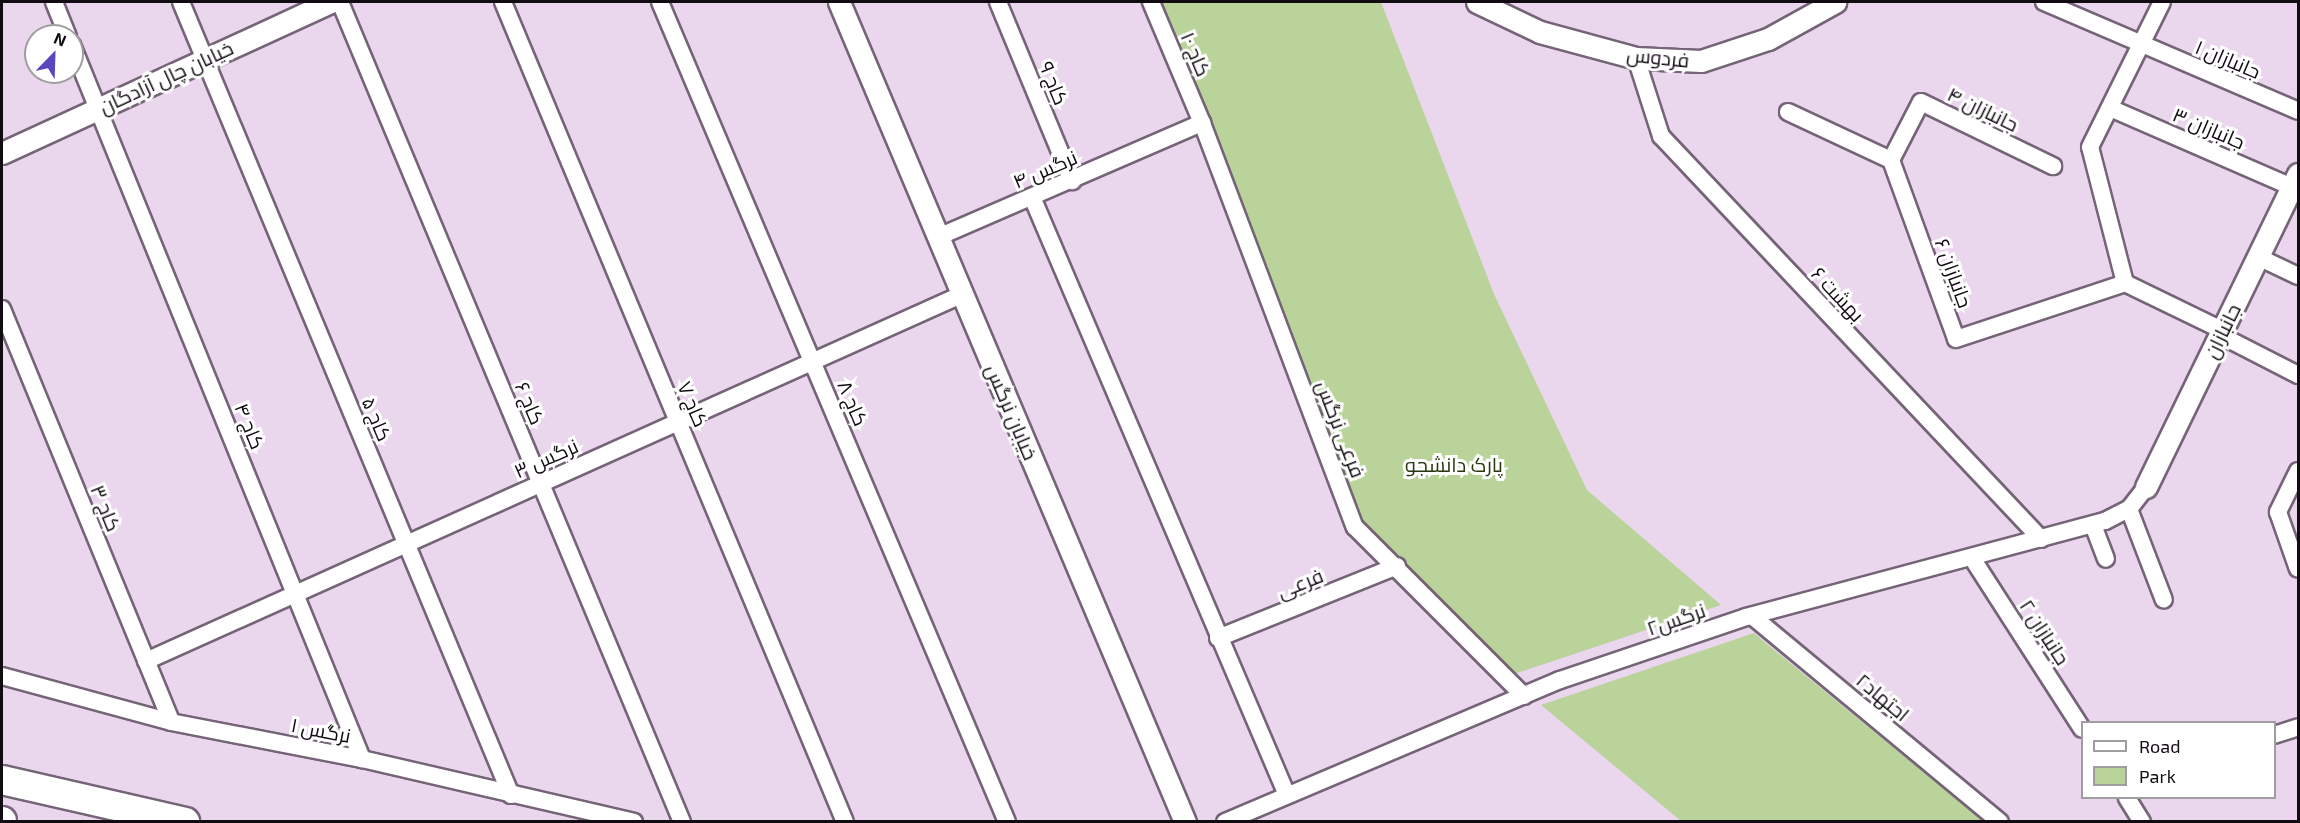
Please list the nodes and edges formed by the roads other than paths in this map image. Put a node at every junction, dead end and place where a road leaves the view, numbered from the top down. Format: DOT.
graph roads {
  1 [pos="54,2"];
  2 [pos="181,2"];
  3 [pos="330,2"];
  4 [pos="340,2"];
  5 [pos="503,2"];
  6 [pos="660,2"];
  7 [pos="839,2"];
  8 [pos="998,2"];
  9 [pos="1151,2"];
  10 [pos="1477,2"];
  11 [pos="1835,2"];
  12 [pos="2044,2"];
  13 [pos="2162,2"];
  14 [pos="63,24"];
  15 [pos="2140,46"];
  16 [pos="1636,58"];
  17 [pos="204,59"];
  18 [pos="84,75"];
  19 [pos="2110,108"];
  20 [pos="98,109"];
  21 [pos="2298,111"];
  22 [pos="1788,112"];
  23 [pos="1202,123"];
  24 [pos="2,153"];
  25 [pos="1891,160"];
  26 [pos="2053,166"];
  27 [pos="1071,181"];
  28 [pos="2295,181"];
  29 [pos="1032,197"];
  30 [pos="938,237"];
  31 [pos="2258,257"];
  32 [pos="2298,276"];
  33 [pos="2125,284"];
  34 [pos="963,294"];
  35 [pos="2,309"];
  36 [pos="2221,332"];
  37 [pos="812,362"];
  38 [pos="2298,375"];
  39 [pos="678,422"];
  40 [pos="2298,471"];
  41 [pos="541,483"];
  42 [pos="2146,487"];
  43 [pos="2128,509"];
  44 [pos="2093,525"];
  45 [pos="2041,539"];
  46 [pos="406,544"];
  47 [pos="1972,558"];
  48 [pos="2106,559"];
  49 [pos="1397,566"];
  50 [pos="2298,569"];
  51 [pos="295,594"];
  52 [pos="2164,600"];
  53 [pos="1752,616"];
  54 [pos="1218,638"];
  55 [pos="146,661"];
  56 [pos="2,676"];
  57 [pos="1524,696"];
  58 [pos="171,722"];
  59 [pos="2081,727"];
  60 [pos="2298,727"];
  61 [pos="2276,734"];
  62 [pos="362,759"];
  63 [pos="2,780"];
  64 [pos="511,795"];
  65 [pos="1287,795"];
  66 [pos="2128,799"];
  67 [pos="1993,816"];
  68 [pos="185,822"];
  69 [pos="634,822"];
  70 [pos="682,822"];
  71 [pos="845,822"];
  72 [pos="1007,822"];
  73 [pos="1185,822"];
  74 [pos="1225,822"];
  75 [pos="2142,822"];
  1 -- 14 [label="street"];
  2 -- 17 [label="street, کاج ۵"];
  3 -- 17 [label="street, خیابان چال آزادگان"];
  4 -- 41 [label="street, کاج ۶"];
  5 -- 39 [label="street, کاج ۷"];
  6 -- 37 [label="street, کاج ۸"];
  7 -- 30 [label="street, خیابان نرگس"];
  8 -- 27 [label="street, کاج ۹"];
  9 -- 23 [label="street, کاج ۱۰"];
  10 -- 16 [label="street, فردوس"];
  11 -- 16 [label="street, فردوس"];
  12 -- 15 [label="street"];
  13 -- 15 [label="street"];
  15 -- 19 [label="street"];
  15 -- 21 [label="street, جانبازان ۱"];
  16 -- 45 [label="street, بهشت ۶"];
  17 -- 20 [label="street, خیابان چال آزادگان"];
  17 -- 46 [label="street, کاج ۵"];
  18 -- 20 [label="street, کاج ۴"];
  19 -- 28 [label="street, جانبازان ۳"];
  19 -- 33 [label="street"];
  20 -- 24 [label="street, خیابان چال آزادگان"];
  20 -- 51 [label="street, کاج ۴"];
  22 -- 25 [label="street"];
  23 -- 27 [label="street, نرگس ۴"];
  23 -- 49 [label="street, فرعی نرگس"];
  25 -- 26 [label="street, جانبازان ۴"];
  25 -- 33 [label="street, جانبازان ۶"];
  27 -- 29 [label="street, نرگس ۴"];
  28 -- 31 [label="street, جانبازان"];
  29 -- 30 [label="street, نرگس ۴"];
  29 -- 54 [label="street"];
  30 -- 34 [label="street, خیابان نرگس"];
  31 -- 32 [label="street"];
  31 -- 36 [label="street, جانبازان"];
  33 -- 36 [label="street"];
  34 -- 37 [label="street, نرگس ۳"];
  34 -- 73 [label="street, خیابان نرگس"];
  35 -- 55 [label="street, کاج ۳"];
  36 -- 38 [label="street"];
  36 -- 42 [label="street, جانبازان"];
  37 -- 39 [label="street, نرگس ۳"];
  37 -- 72 [label="street, کاج ۸"];
  39 -- 41 [label="street, نرگس ۳"];
  39 -- 71 [label="street, کاج ۷"];
  40 -- 50 [label="street"];
  41 -- 46 [label="street, نرگس ۳"];
  41 -- 70 [label="street, کاج ۶"];
  42 -- 43 [label="street, نرگس۲"];
  43 -- 44 [label="street, نرگس۲"];
  43 -- 52 [label="street"];
  44 -- 45 [label="street, نرگس۲"];
  44 -- 48 [label="street"];
  45 -- 47 [label="street, نرگس۲"];
  46 -- 51 [label="street, نرگس ۳"];
  46 -- 64 [label="street, کاج ۵"];
  47 -- 53 [label="street, نرگس۲"];
  47 -- 59 [label="street, جانبازان ۲"];
  49 -- 54 [label="street, فرعی"];
  49 -- 57 [label="street, فرعی نرگس"];
  51 -- 55 [label="street, نرگس ۳"];
  51 -- 62 [label="street, کاج ۴"];
  53 -- 57 [label="street, نرگس۲"];
  53 -- 67 [label="street, اجتهاد۲"];
  54 -- 65 [label="street"];
  55 -- 58 [label="street, کاج ۳"];
  56 -- 58 [label="street, نرگس ۱"];
  57 -- 65 [label="street, نرگس۲"];
  58 -- 62 [label="street, نرگس ۱"];
  60 -- 61 [label="street"];
  62 -- 64 [label="street, نرگس ۱"];
  63 -- 68 [label="highway"];
  64 -- 69 [label="street, نرگس ۱"];
  65 -- 74 [label="street, نرگس۲"];
  66 -- 75 [label="street"];
}
